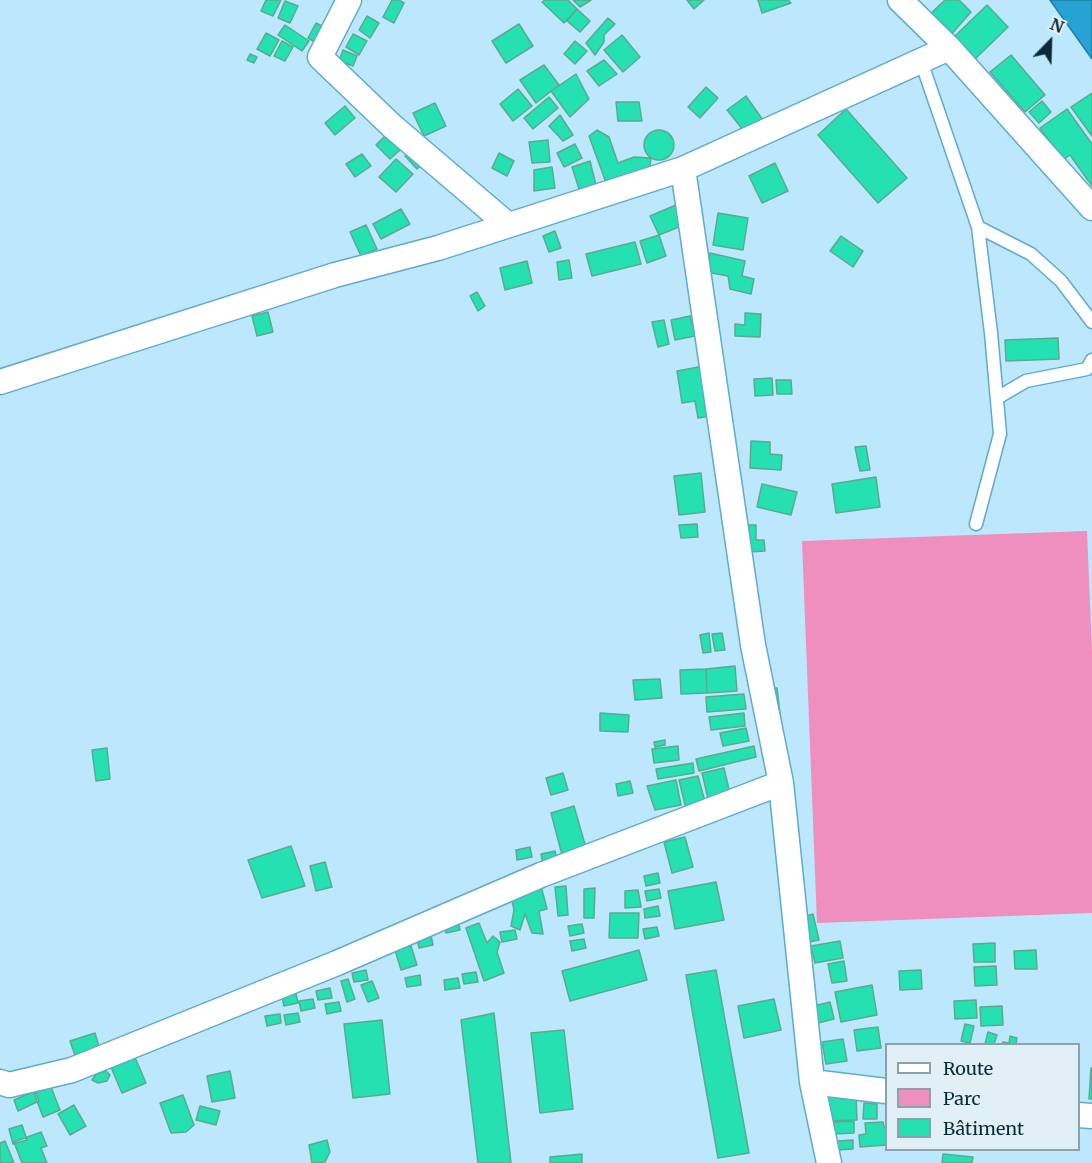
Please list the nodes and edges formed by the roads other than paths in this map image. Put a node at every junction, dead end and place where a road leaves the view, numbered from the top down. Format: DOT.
graph roads {
  1 [pos="349,0"];
  2 [pos="900,0"];
  3 [pos="949,48"];
  4 [pos="921,61"];
  5 [pos="682,169"];
  6 [pos="1092,208"];
  7 [pos="508,225"];
  8 [pos="978,227"];
  9 [pos="1092,322"];
  10 [pos="1092,360"];
  11 [pos="0,382"];
  12 [pos="997,398"];
  13 [pos="976,524"];
  14 [pos="781,783"];
  15 [pos="0,1082"];
  16 [pos="812,1082"];
  17 [pos="885,1091"];
  18 [pos="828,1163"];
  1 -- 7 [label="street"];
  2 -- 3 [label="street"];
  3 -- 4 [label="street"];
  3 -- 6 [label="street"];
  4 -- 5 [label="street"];
  4 -- 8 [label="lane"];
  5 -- 7 [label="street"];
  5 -- 14 [label="street"];
  7 -- 11 [label="street"];
  8 -- 9 [label="lane"];
  8 -- 12 [label="lane"];
  10 -- 12 [label="lane"];
  12 -- 13 [label="lane"];
  14 -- 15 [label="street"];
  14 -- 16 [label="street"];
  16 -- 17 [label="street"];
  16 -- 18 [label="street"];
}
